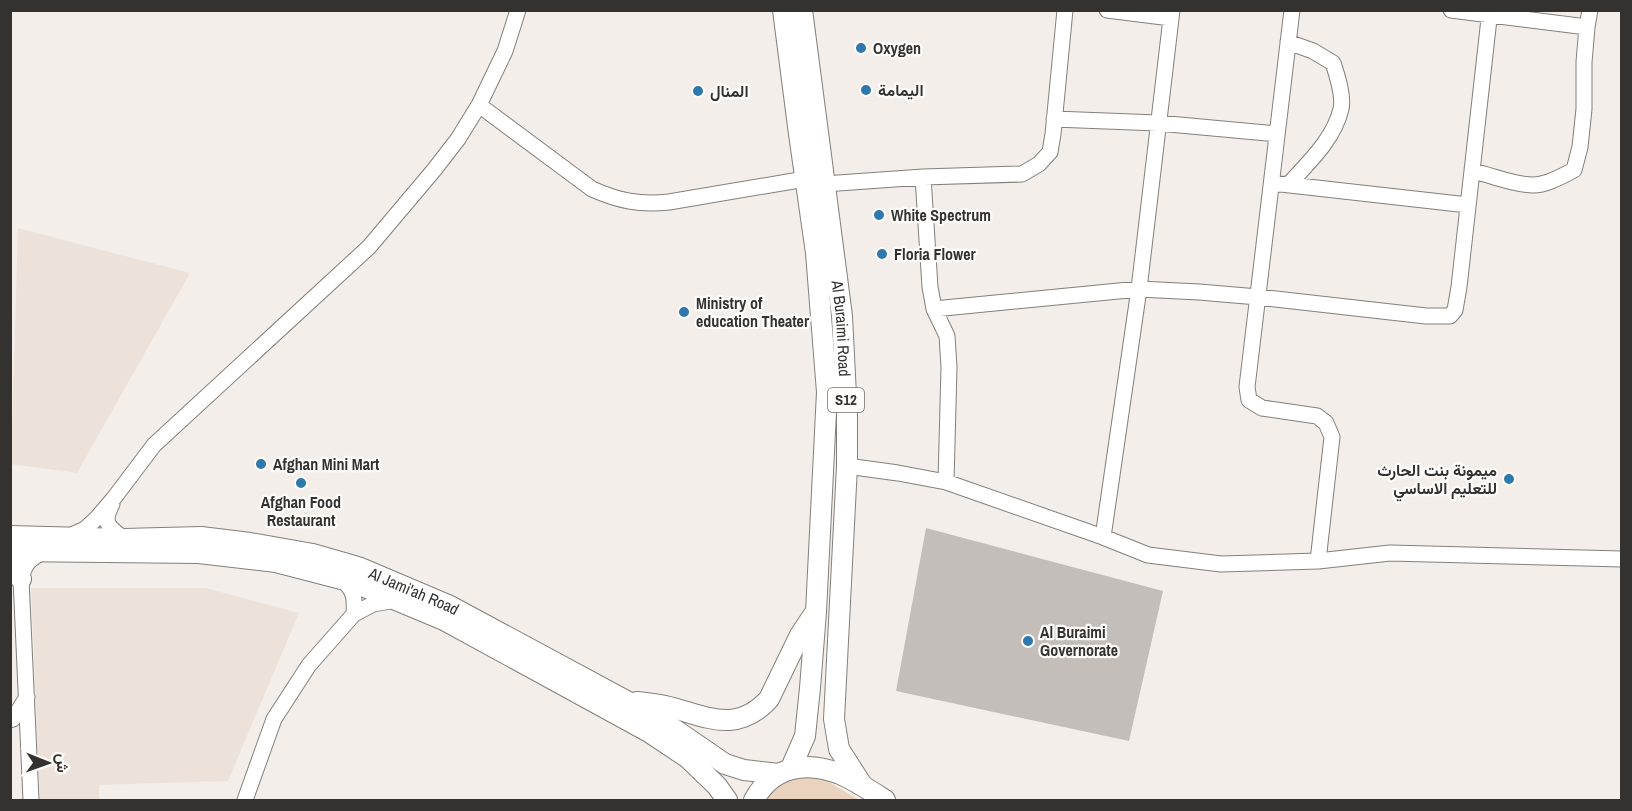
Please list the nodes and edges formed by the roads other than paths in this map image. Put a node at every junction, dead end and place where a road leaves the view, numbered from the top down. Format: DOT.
graph roads {
  1 [pos="518,10"];
  2 [pos="783,10"];
  3 [pos="802,10"];
  4 [pos="1065,10"];
  5 [pos="1107,10"];
  6 [pos="1292,10"];
  7 [pos="1451,10"];
  8 [pos="1590,10"];
  9 [pos="1490,13"];
  10 [pos="1172,14"];
  11 [pos="1587,27"];
  12 [pos="1288,42"];
  13 [pos="479,105"];
  14 [pos="1054,119"];
  15 [pos="1158,123"];
  16 [pos="1277,134"];
  17 [pos="1472,171"];
  18 [pos="924,177"];
  19 [pos="805,179"];
  20 [pos="1272,183"];
  21 [pos="824,184"];
  22 [pos="1288,185"];
  23 [pos="1468,205"];
  24 [pos="1139,289"];
  25 [pos="1258,297"];
  26 [pos="934,309"];
  27 [pos="847,466"];
  28 [pos="946,483"];
  29 [pos="114,498"];
  30 [pos="10,536"];
  31 [pos="67,537"];
  32 [pos="1103,537"];
  33 [pos="124,538"];
  34 [pos="10,551"];
  35 [pos="45,551"];
  36 [pos="1622,559"];
  37 [pos="1318,561"];
  38 [pos="16,572"];
  39 [pos="342,579"];
  40 [pos="396,600"];
  41 [pos="816,612"];
  42 [pos="354,614"];
  43 [pos="27,697"];
  44 [pos="626,701"];
  45 [pos="10,720"];
  46 [pos="785,771"];
  47 [pos="862,785"];
  48 [pos="31,801"];
  49 [pos="245,801"];
  50 [pos="727,801"];
  51 [pos="754,801"];
  52 [pos="885,801"];
  1 -- 13 [label="street"];
  2 -- 19 [label="main road, Al Buraimi Road / S12"];
  3 -- 21 [label="main road, Al Buraimi Road / S12"];
  4 -- 14 [label="street"];
  5 -- 10 [label="street"];
  6 -- 12 [label="street"];
  7 -- 9 [label="street"];
  8 -- 11 [label="street"];
  9 -- 11 [label="street"];
  9 -- 17 [label="street"];
  10 -- 15 [label="street"];
  11 -- 17 [label="street"];
  12 -- 16 [label="street"];
  12 -- 22 [label="street"];
  13 -- 19 [label="street"];
  13 -- 29 [label="street"];
  14 -- 15 [label="street"];
  14 -- 18 [label="street"];
  15 -- 16 [label="street"];
  15 -- 24 [label="street"];
  16 -- 20 [label="street"];
  17 -- 23 [label="street"];
  18 -- 21 [label="street"];
  18 -- 26 [label="street"];
  19 -- 41 [label="main road, Al Buraimi Road / S12"];
  20 -- 22 [label="street"];
  20 -- 25 [label="street"];
  21 -- 27 [label="main road, Al Buraimi Road / S12"];
  22 -- 23 [label="street"];
  23 -- 25 [label="street"];
  24 -- 25 [label="street"];
  24 -- 26 [label="street"];
  24 -- 32 [label="street"];
  25 -- 37 [label="street"];
  26 -- 28 [label="street"];
  27 -- 28 [label="street"];
  27 -- 47 [label="main road, Al Buraimi Road / S12"];
  28 -- 32 [label="street"];
  29 -- 31 [label="street"];
  29 -- 33 [label="street"];
  30 -- 31 [label="main road, Al Jami'ah Road"];
  31 -- 33 [label="main road, Al Jami'ah Road"];
  32 -- 37 [label="street"];
  33 -- 44 [label="main road, Al Jami'ah Road"];
  34 -- 35 [label="main road, Al Jami'ah Road"];
  35 -- 38 [label="street"];
  35 -- 39 [label="main road, Al Jami'ah Road"];
  36 -- 37 [label="street"];
  38 -- 43 [label="street"];
  39 -- 40 [label="main road, Al Jami'ah Road"];
  39 -- 42 [label="street"];
  40 -- 42 [label="street"];
  40 -- 50 [label="main road, Al Jami'ah Road"];
  41 -- 44 [label="main road"];
  41 -- 46 [label="main road, Al Buraimi Road / S12"];
  42 -- 49 [label="street"];
  43 -- 45 [label="street"];
  43 -- 48 [label="street"];
  44 -- 46 [label="main road, Al Jami'ah Road"];
  46 -- 47 [label="main road, S12"];
  46 -- 51 [label="main road, S12"];
  47 -- 52 [label="main road, S12"];
}
